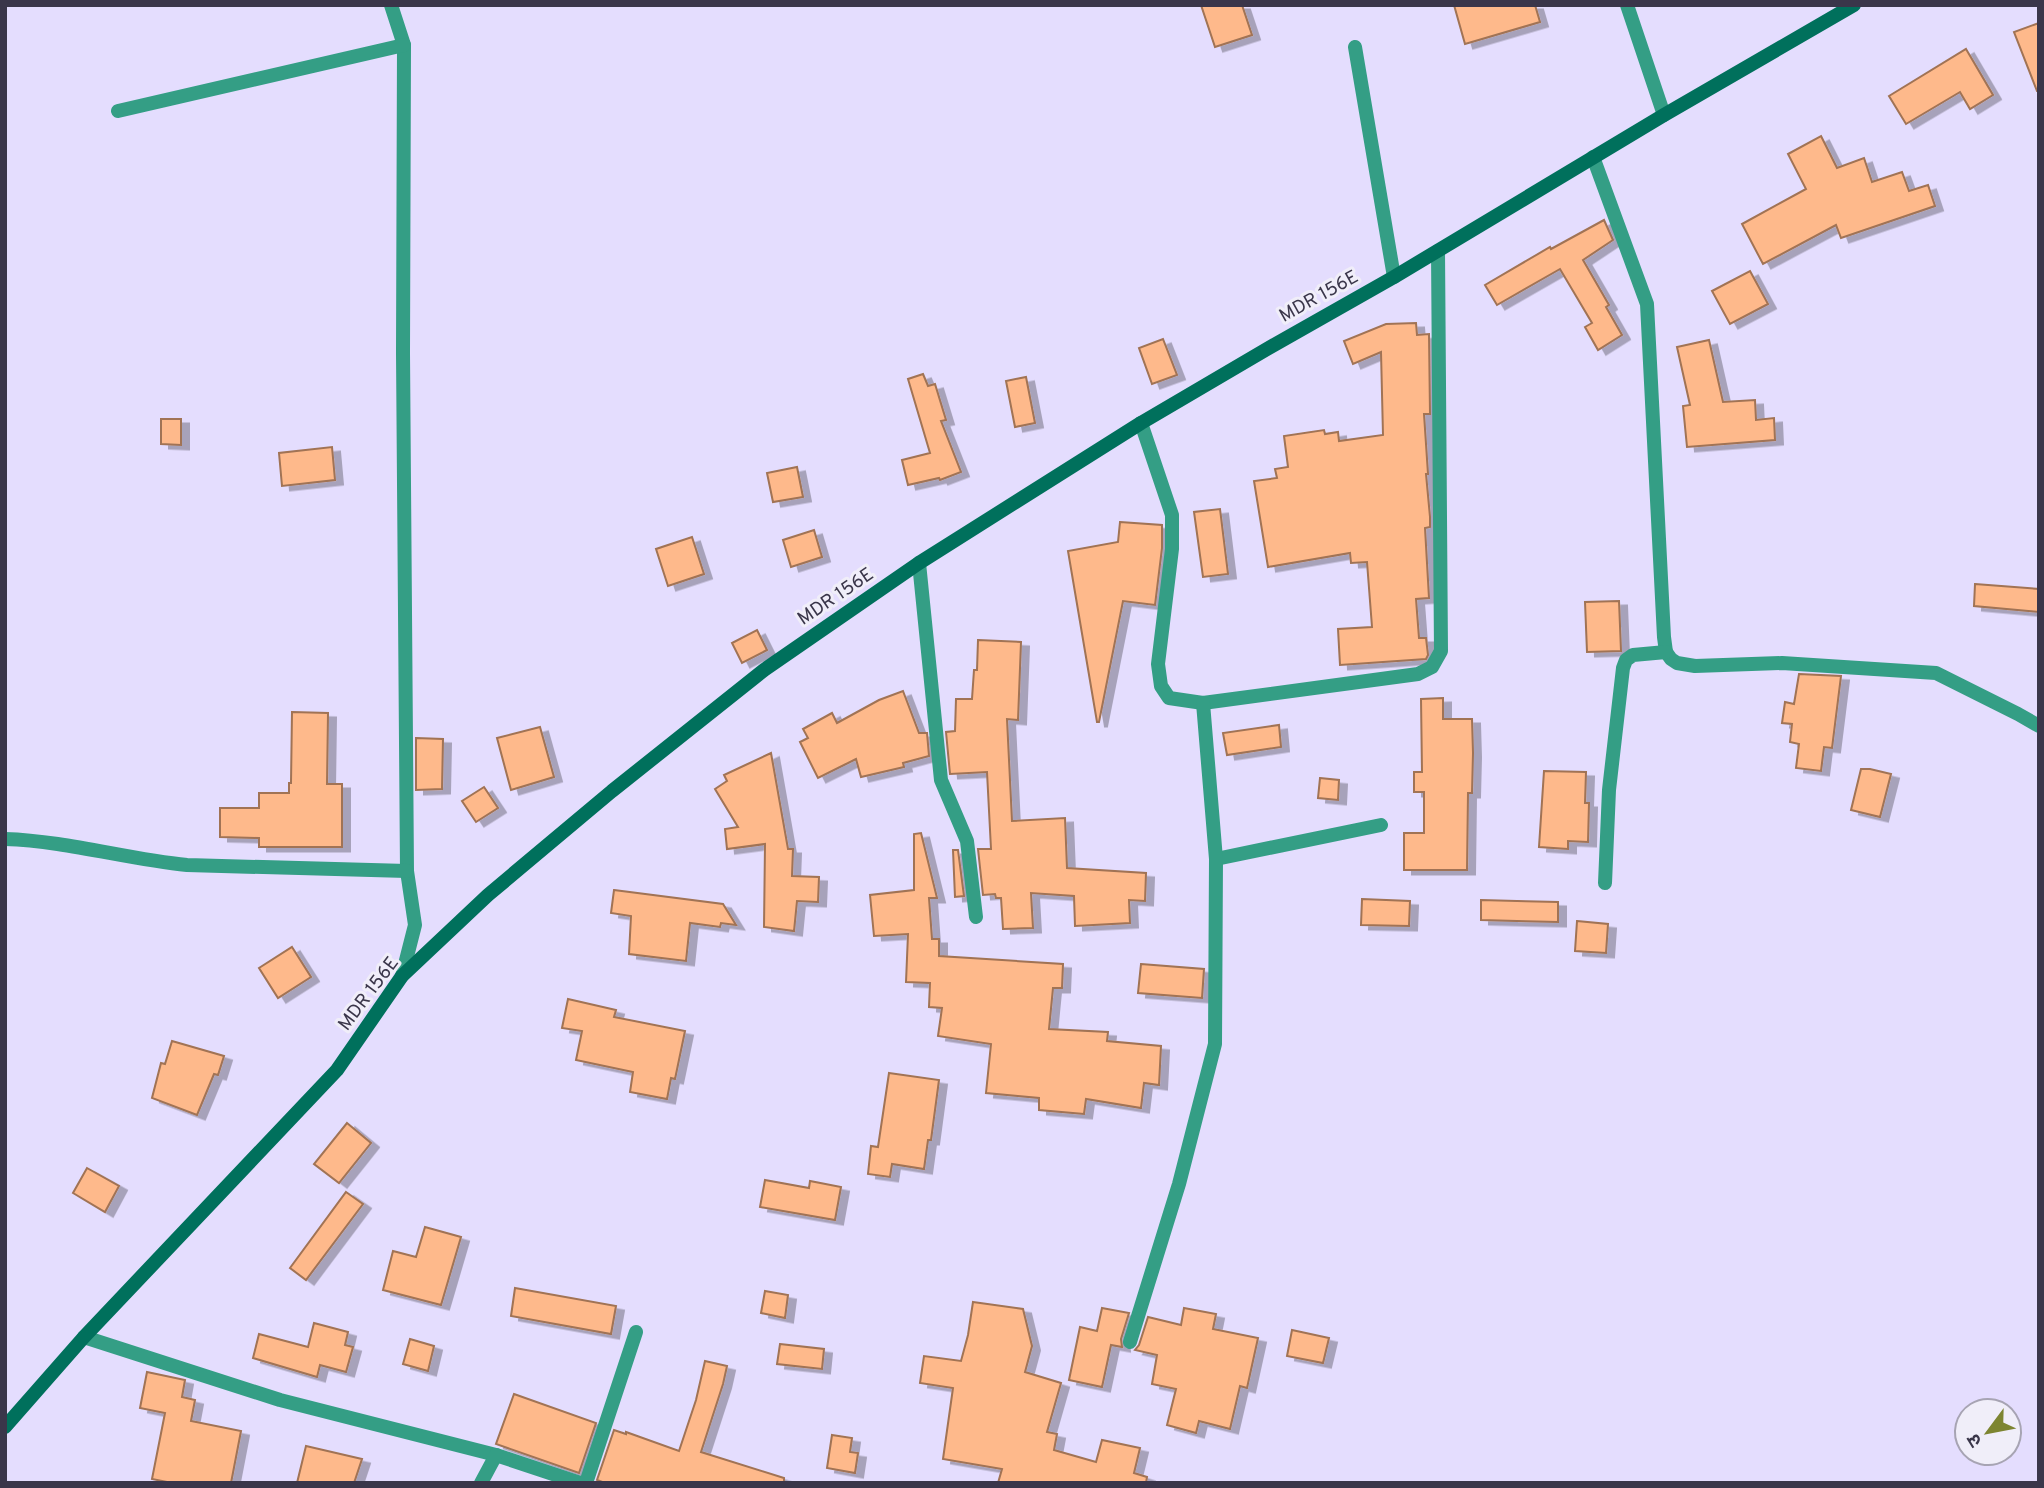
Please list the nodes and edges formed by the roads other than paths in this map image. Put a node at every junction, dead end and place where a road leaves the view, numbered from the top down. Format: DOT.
graph roads {
  1 [pos="391,5"];
  2 [pos="1627,5"];
  3 [pos="1848,7"];
  4 [pos="404,45"];
  5 [pos="1355,47"];
  6 [pos="118,111"];
  7 [pos="1664,114"];
  8 [pos="1593,157"];
  9 [pos="1437,251"];
  10 [pos="1394,277"];
  11 [pos="1141,423"];
  12 [pos="919,563"];
  13 [pos="1665,652"];
  14 [pos="1203,703"];
  15 [pos="2039,726"];
  16 [pos="1381,825"];
  17 [pos="5,839"];
  18 [pos="1216,859"];
  19 [pos="407,871"];
  20 [pos="1605,883"];
  21 [pos="976,917"];
  22 [pos="402,976"];
  23 [pos="636,1332"];
  24 [pos="84,1337"];
  25 [pos="1130,1342"];
  26 [pos="5,1427"];
  27 [pos="496,1455"];
  28 [pos="481,1483"];
  29 [pos="580,1483"];
  30 [pos="586,1483"];
  1 -- 4 [label="street"];
  2 -- 7 [label="street"];
  3 -- 7 [label="main road, MDR 156E"];
  4 -- 6 [label="street"];
  4 -- 19 [label="street"];
  5 -- 10 [label="street"];
  7 -- 8 [label="main road, MDR 156E"];
  8 -- 9 [label="main road, MDR 156E"];
  8 -- 13 [label="street"];
  9 -- 10 [label="main road, MDR 156E"];
  9 -- 14 [label="street"];
  10 -- 11 [label="main road, MDR 156E"];
  11 -- 12 [label="main road, MDR 156E"];
  11 -- 14 [label="street"];
  12 -- 21 [label="street"];
  12 -- 22 [label="main road, MDR 156E"];
  13 -- 15 [label="street"];
  13 -- 20 [label="street"];
  14 -- 18 [label="street"];
  16 -- 18 [label="street"];
  17 -- 19 [label="street"];
  18 -- 25 [label="street"];
  19 -- 22 [label="street"];
  22 -- 24 [label="main road, MDR 156E"];
  23 -- 30 [label="street"];
  24 -- 26 [label="main road, MDR 156E"];
  24 -- 27 [label="street"];
  27 -- 28 [label="street"];
  27 -- 29 [label="street"];
}
